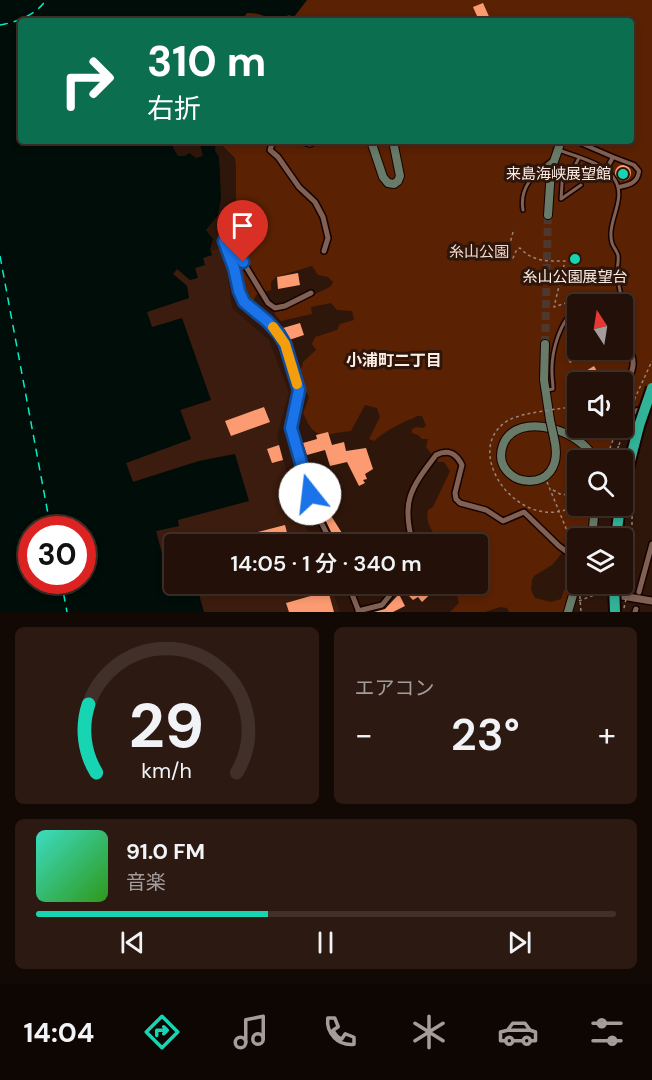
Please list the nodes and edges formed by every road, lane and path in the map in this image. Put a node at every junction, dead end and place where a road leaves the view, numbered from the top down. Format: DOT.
graph roads {
  1 [pos="272,144"];
  2 [pos="372,144"];
  3 [pos="394,144"];
  4 [pos="560,144"];
  5 [pos="583,144"];
  6 [pos="559,150"];
  7 [pos="613,157"];
  8 [pos="579,158"];
  9 [pos="555,160"];
  10 [pos="606,170"];
  11 [pos="581,185"];
  12 [pos="619,187"];
  13 [pos="523,210"];
  14 [pos="548,215"];
  15 [pos="513,232"];
  16 [pos="324,251"];
  17 [pos="311,292"];
  18 [pos="620,293"];
  19 [pos="567,317"];
  20 [pos="545,344"];
  21 [pos="652,361"];
  22 [pos="652,388"];
  23 [pos="545,391"];
  24 [pos="652,399"];
  25 [pos="567,408"];
  26 [pos="633,413"];
  27 [pos="639,426"];
  28 [pos="589,450"];
  29 [pos="617,450"];
  30 [pos="633,450"];
  31 [pos="544,477"];
  32 [pos="551,489"];
  33 [pos="567,495"];
  34 [pos="567,510"];
  35 [pos="632,516"];
  36 [pos="567,532"];
  37 [pos="327,534"];
  38 [pos="411,534"];
  39 [pos="652,544"];
  40 [pos="567,550"];
  41 [pos="639,592"];
  42 [pos="352,594"];
  43 [pos="391,594"];
  44 [pos="573,594"];
  45 [pos="580,594"];
  46 [pos="594,594"];
  47 [pos="614,594"];
  48 [pos="619,594"];
  49 [pos="652,601"];
  50 [pos="576,603"];
  51 [pos="359,611"];
  52 [pos="568,612"];
  53 [pos="581,612"];
  54 [pos="615,612"];
  55 [pos="623,612"];
  1 -- 16 [label="street"];
  2 -- 3 [label="main road"];
  4 -- 6 [label="main road"];
  5 -- 7 [label="street"];
  6 -- 8 [label="lane"];
  6 -- 9 [label="main road"];
  7 -- 10 [label="street"];
  7 -- 12 [label="street"];
  8 -- 10 [label="lane"];
  8 -- 11 [label="lane"];
  9 -- 13 [label="lane"];
  9 -- 14 [label="main road"];
  10 -- 12 [label="lane"];
  12 -- 18 [label="lane"];
  15 -- 18 [label="path"];
  17 -- 37 [label="street"];
  19 -- 23 [label="lane"];
  20 -- 23 [label="main road"];
  21 -- 29 [label="path, bridge"];
  22 -- 27 [label="highway, bridge"];
  23 -- 31 [label="main road, bridge"];
  24 -- 26 [label="street"];
  24 -- 27 [label="highway, bridge"];
  25 -- 34 [label="path, bridge"];
  27 -- 30 [label="highway"];
  28 -- 31 [label="main road"];
  31 -- 32 [label="path"];
  32 -- 33 [label="path"];
  32 -- 36 [label="path"];
  35 -- 55 [label="path, bridge"];
  38 -- 40 [label="street"];
  39 -- 41 [label="street"];
  42 -- 51 [label="street"];
  43 -- 51 [label="street"];
  44 -- 52 [label="main road"];
  45 -- 53 [label="path, bridge"];
  46 -- 50 [label="path"];
  47 -- 54 [label="highway, bridge"];
  48 -- 49 [label="street"];
}
